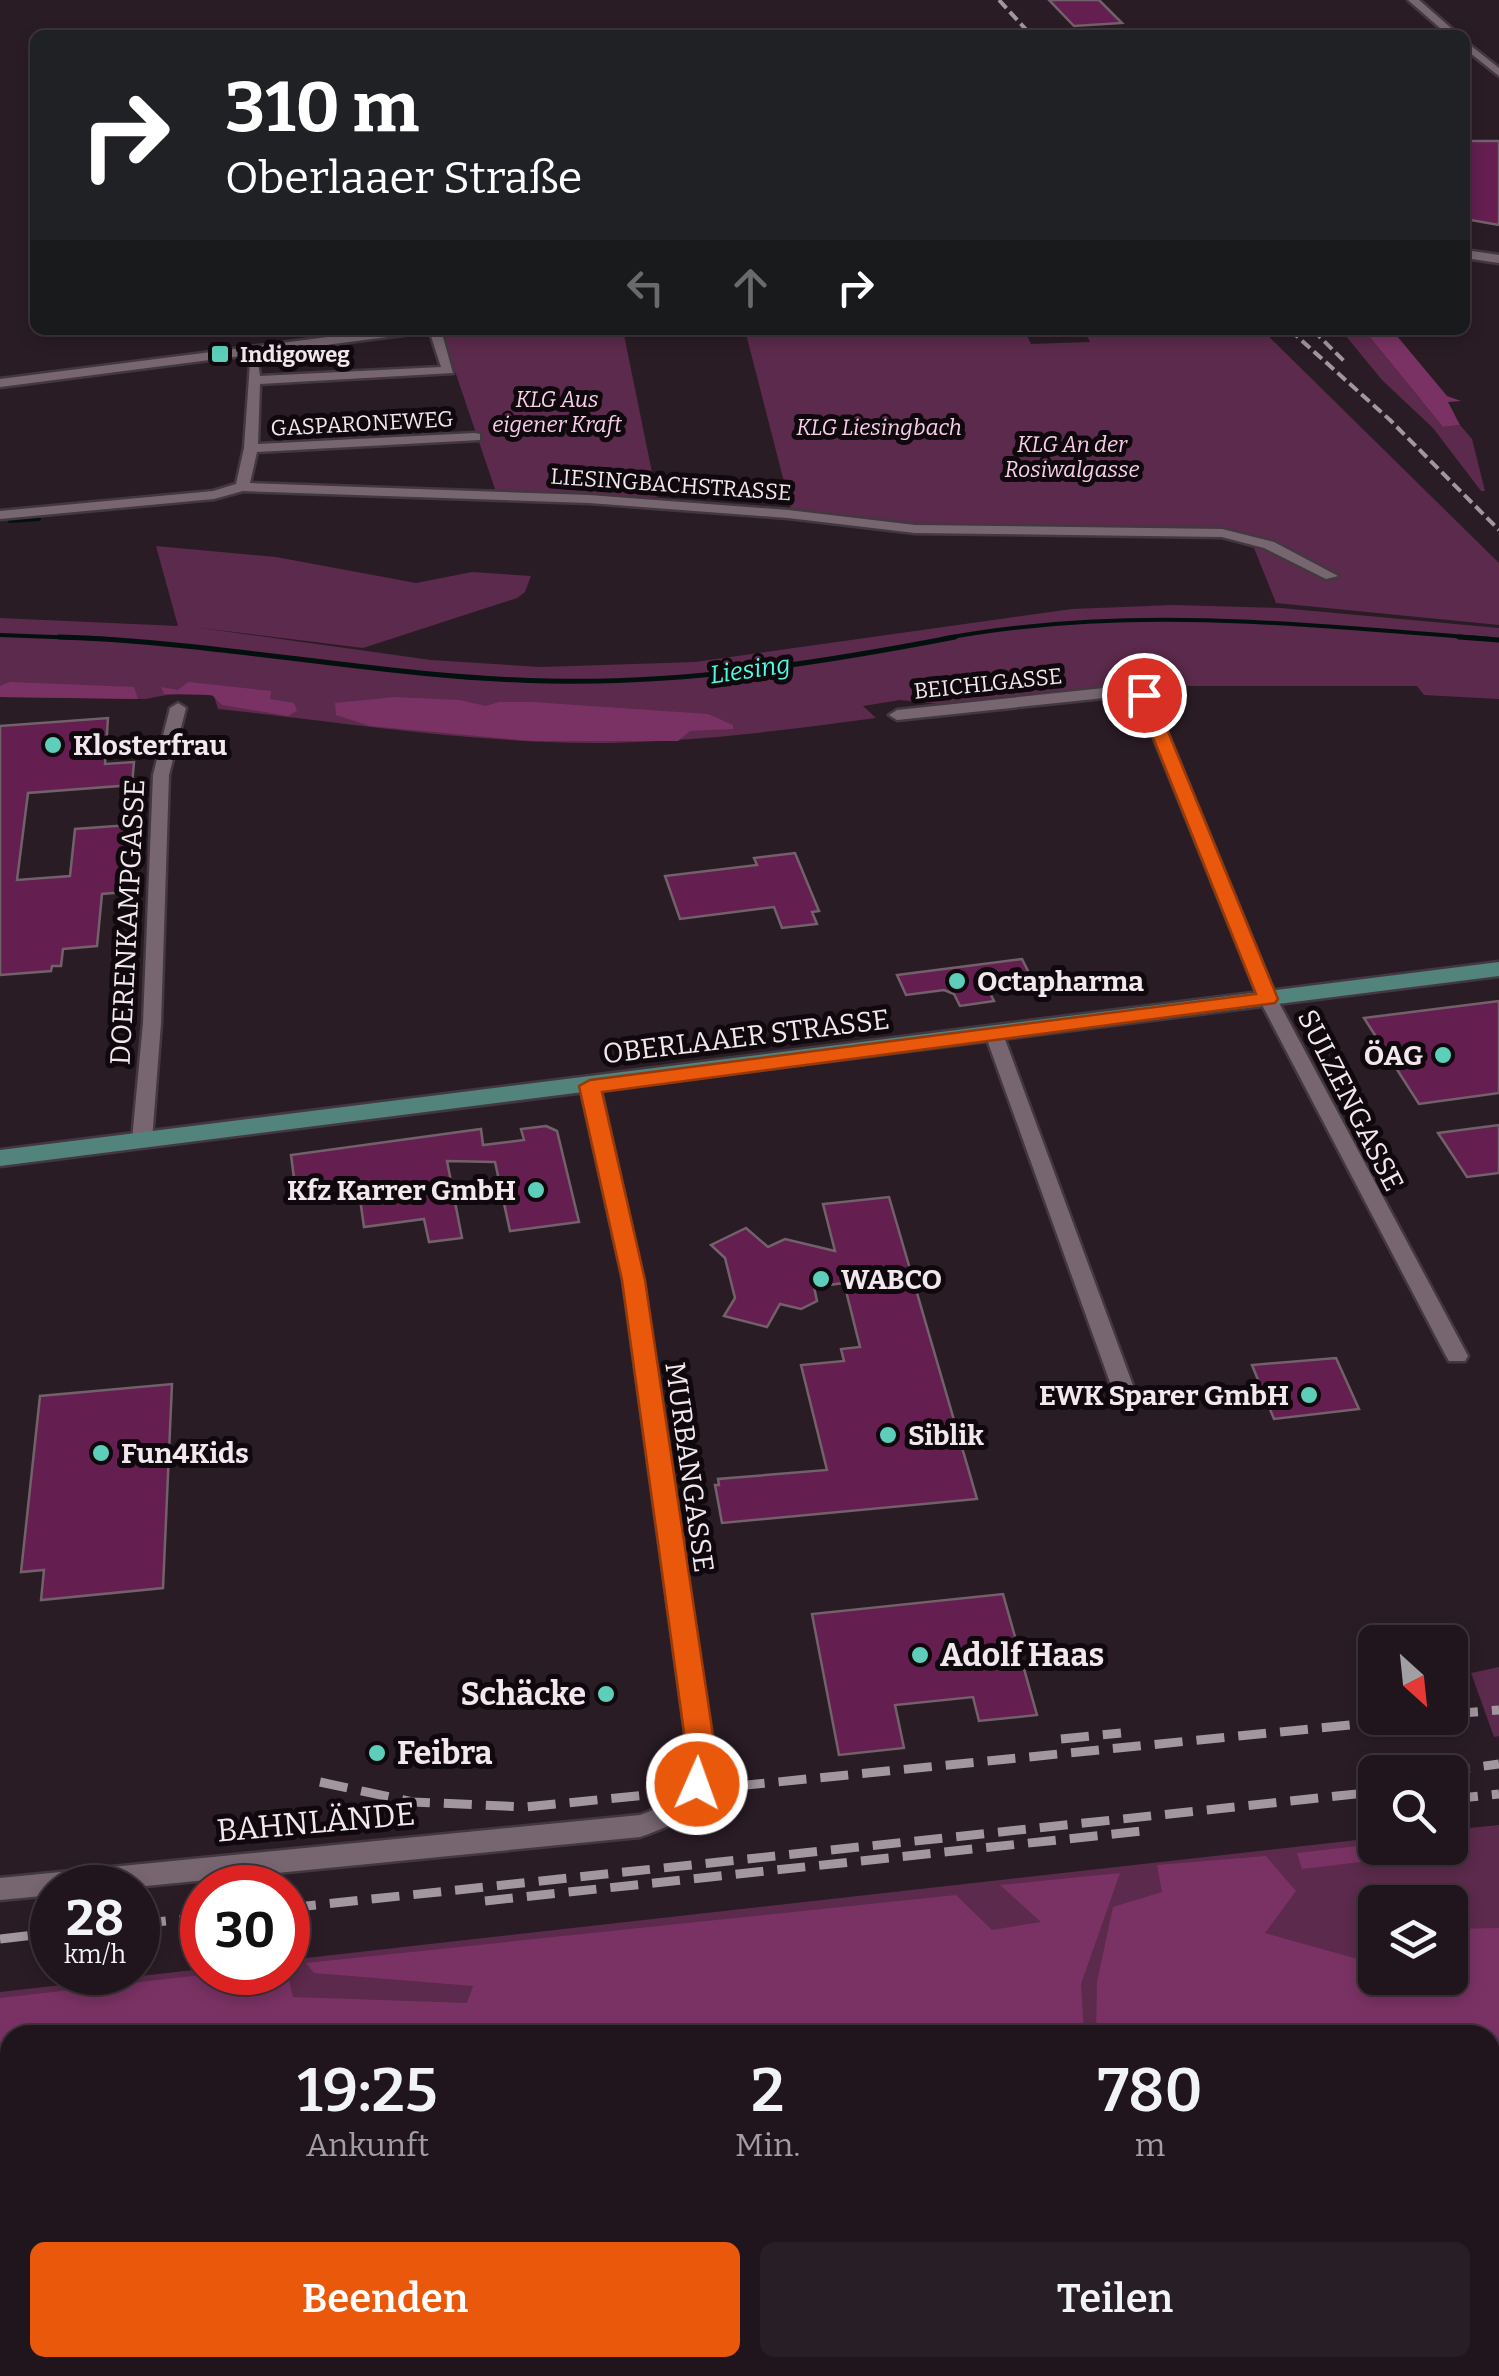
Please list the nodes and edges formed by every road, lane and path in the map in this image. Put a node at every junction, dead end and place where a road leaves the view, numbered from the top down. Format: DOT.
graph roads {
  1 [pos="1413,0"];
  2 [pos="1448,30"];
  3 [pos="1470,48"];
  4 [pos="1499,73"];
  5 [pos="1470,255"];
  6 [pos="1499,259"];
  7 [pos="371,335"];
  8 [pos="437,335"];
  9 [pos="254,350"];
  10 [pos="253,380"];
  11 [pos="0,383"];
  12 [pos="475,437"];
  13 [pos="251,448"];
  14 [pos="242,487"];
  15 [pos="0,515"];
  16 [pos="1331,576"];
  17 [pos="1144,695"];
  18 [pos="178,708"];
  19 [pos="896,716"];
  20 [pos="1499,969"];
  21 [pos="1268,999"];
  22 [pos="994,1034"];
  23 [pos="590,1086"];
  24 [pos="142,1140"];
  25 [pos="0,1158"];
  26 [pos="1457,1356"];
  27 [pos="1127,1399"];
  28 [pos="640,1826"];
  29 [pos="0,1890"];
  1 -- 2 [label="street"];
  3 -- 4 [label="street"];
  5 -- 6 [label="street"];
  7 -- 9 [label="street"];
  8 -- 10 [label="street"];
  9 -- 10 [label="street"];
  9 -- 11 [label="street"];
  10 -- 13 [label="street"];
  12 -- 13 [label="street, GASPARONEWEG"];
  13 -- 14 [label="street"];
  14 -- 15 [label="street, LIESINGBACHSTRASSE"];
  14 -- 16 [label="street, LIESINGBACHSTRASSE"];
  17 -- 19 [label="street, BEICHLGASSE"];
  17 -- 21 [label="street, SULZENGASSE"];
  18 -- 24 [label="street, DOERENKAMPGASSE"];
  20 -- 21 [label="main road, OBERLAAER STRASSE"];
  21 -- 22 [label="main road, OBERLAAER STRASSE"];
  21 -- 26 [label="street, SULZENGASSE"];
  22 -- 23 [label="main road, OBERLAAER STRASSE"];
  22 -- 27 [label="street"];
  23 -- 24 [label="main road, OBERLAAER STRASSE"];
  23 -- 28 [label="street, MURBANGASSE"];
  24 -- 25 [label="main road, OBERLAAER STRASSE"];
  28 -- 29 [label="street, BAHNLÄNDE"];
}
